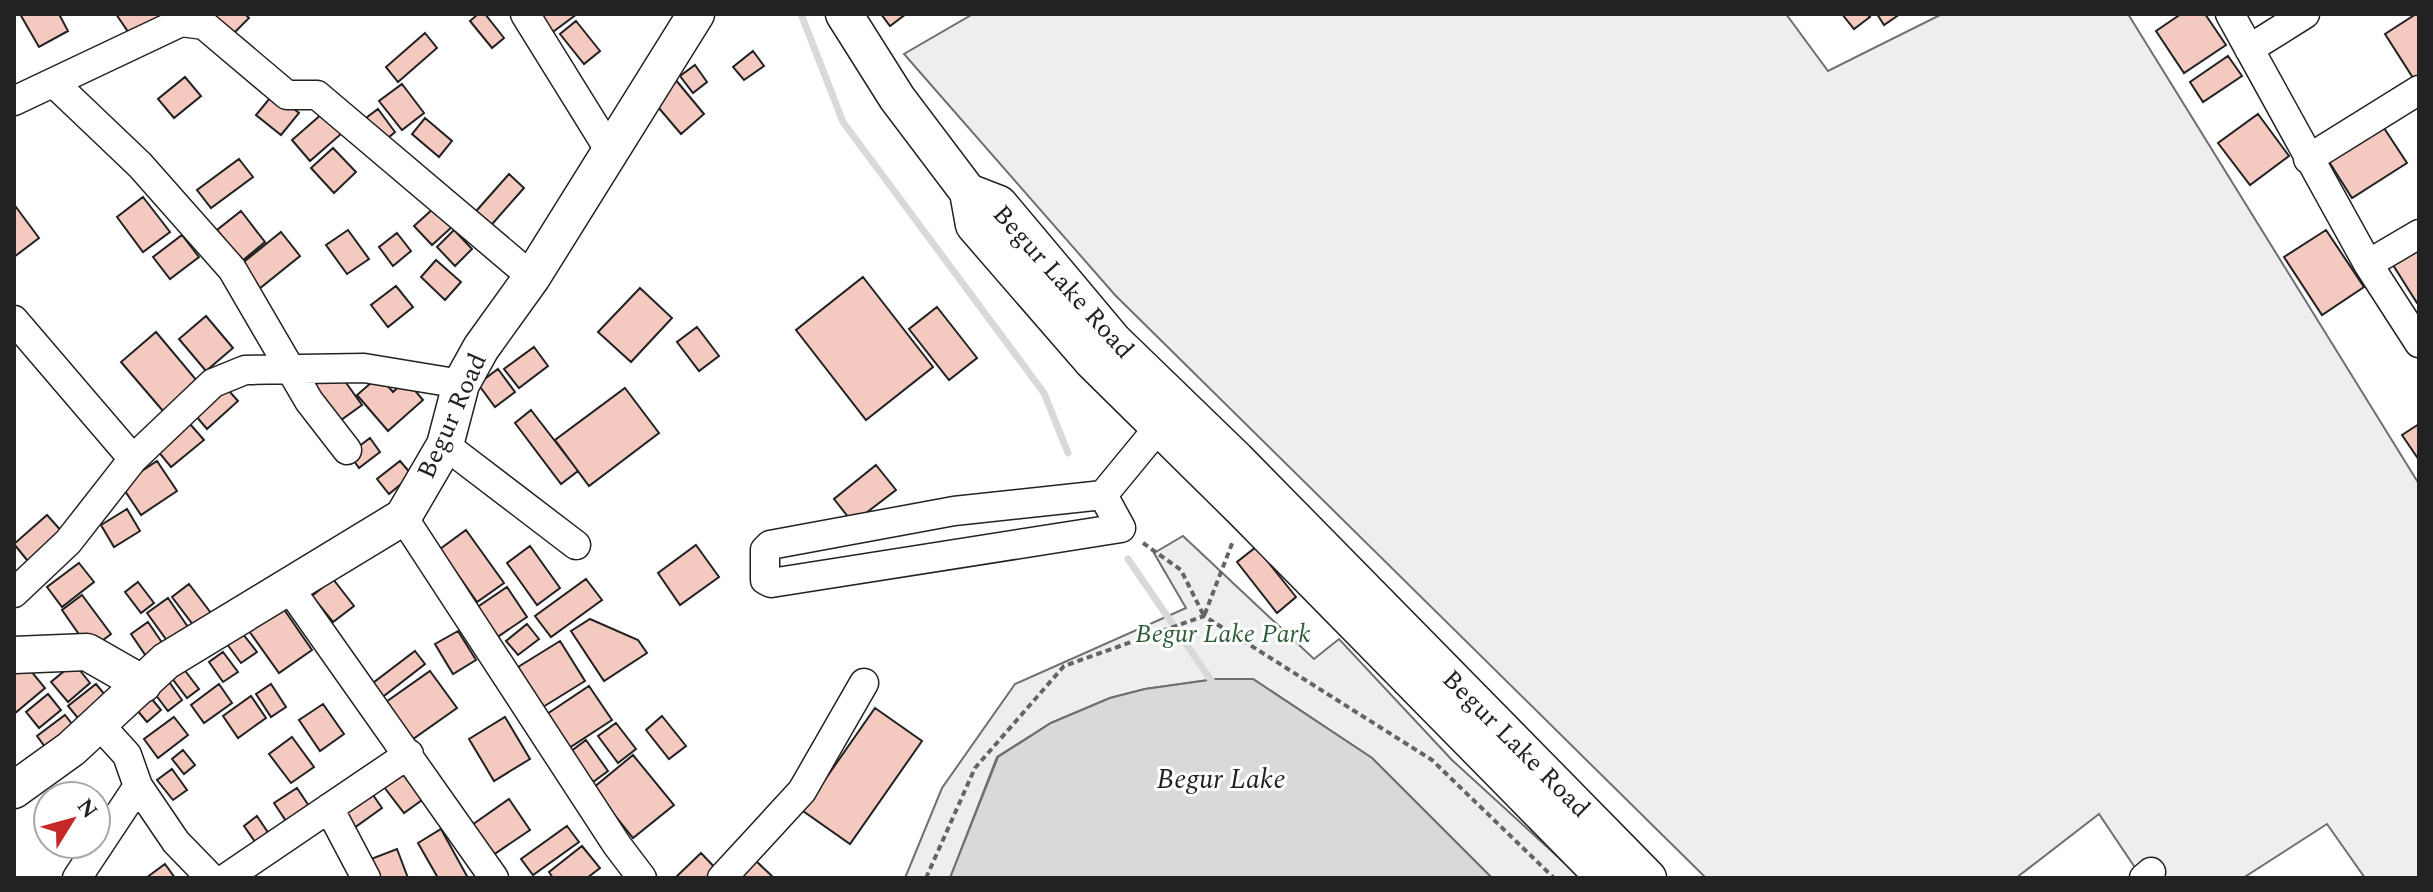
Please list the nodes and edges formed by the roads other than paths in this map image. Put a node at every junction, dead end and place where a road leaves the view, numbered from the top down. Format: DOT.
graph roads {
  1 [pos="525,14"];
  2 [pos="696,14"];
  3 [pos="844,14"];
  4 [pos="2230,14"];
  5 [pos="2305,14"];
  6 [pos="195,19"];
  7 [pos="2249,49"];
  8 [pos="55,84"];
  9 [pos="2419,90"];
  10 [pos="14,101"];
  11 [pos="610,151"];
  12 [pos="2308,159"];
  13 [pos="968,192"];
  14 [pos="2419,234"];
  15 [pos="2368,264"];
  16 [pos="532,277"];
  17 [pos="14,320"];
  18 [pos="2419,343"];
  19 [pos="290,368"];
  20 [pos="461,384"];
  21 [pos="1159,427"];
  22 [pos="445,445"];
  23 [pos="347,450"];
  24 [pos="133,459"];
  25 [pos="1225,471"];
  26 [pos="1103,495"];
  27 [pos="403,517"];
  28 [pos="576,545"];
  29 [pos="20,576"];
  30 [pos="288,586"];
  31 [pos="14,655"];
  32 [pos="864,683"];
  33 [pos="143,684"];
  34 [pos="98,723"];
  35 [pos="409,754"];
  36 [pos="138,786"];
  37 [pos="14,790"];
  38 [pos="1544,795"];
  39 [pos="329,808"];
  40 [pos="77,878"];
  41 [pos="211,878"];
  42 [pos="226,878"];
  43 [pos="366,878"];
  44 [pos="494,878"];
  45 [pos="642,878"];
  46 [pos="722,878"];
  47 [pos="1605,878"];
  48 [pos="1648,878"];
  1 -- 11 [label="street"];
  2 -- 11 [label="main road, Begur Road"];
  3 -- 13 [label="main road"];
  4 -- 7 [label="street"];
  5 -- 7 [label="street"];
  6 -- 8 [label="street"];
  6 -- 16 [label="street"];
  7 -- 12 [label="street"];
  8 -- 10 [label="street"];
  8 -- 19 [label="street"];
  9 -- 12 [label="street"];
  11 -- 16 [label="main road, Begur Road"];
  12 -- 15 [label="street"];
  13 -- 21 [label="main road, Begur Lake Road"];
  13 -- 25 [label="main road, Begur Lake Road"];
  14 -- 15 [label="street"];
  15 -- 18 [label="street"];
  16 -- 20 [label="main road, Begur Road"];
  17 -- 24 [label="street"];
  19 -- 20 [label="street"];
  19 -- 23 [label="street"];
  19 -- 24 [label="street"];
  20 -- 22 [label="main road, Begur Road"];
  21 -- 25 [label="main road, Begur Lake Road"];
  21 -- 26 [label="street"];
  22 -- 27 [label="main road, Begur Road"];
  22 -- 28 [label="street"];
  24 -- 29 [label="street"];
  25 -- 38 [label="main road, Begur Lake Road"];
  25 -- 38 [label="main road, Begur Lake Road"];
  26 -- 26 [label="street"];
  27 -- 30 [label="main road, Begur Road"];
  27 -- 45 [label="street"];
  30 -- 33 [label="main road, Begur Road"];
  30 -- 35 [label="street"];
  31 -- 33 [label="main road"];
  32 -- 46 [label="street"];
  33 -- 34 [label="main road, Begur Road"];
  34 -- 36 [label="street"];
  34 -- 37 [label="main road, Begur Road"];
  35 -- 39 [label="street"];
  35 -- 44 [label="street"];
  36 -- 40 [label="street"];
  36 -- 41 [label="street"];
  38 -- 47 [label="main road, Begur Lake Road"];
  38 -- 48 [label="main road, Begur Lake Road"];
  39 -- 42 [label="street"];
  39 -- 43 [label="street"];
}
